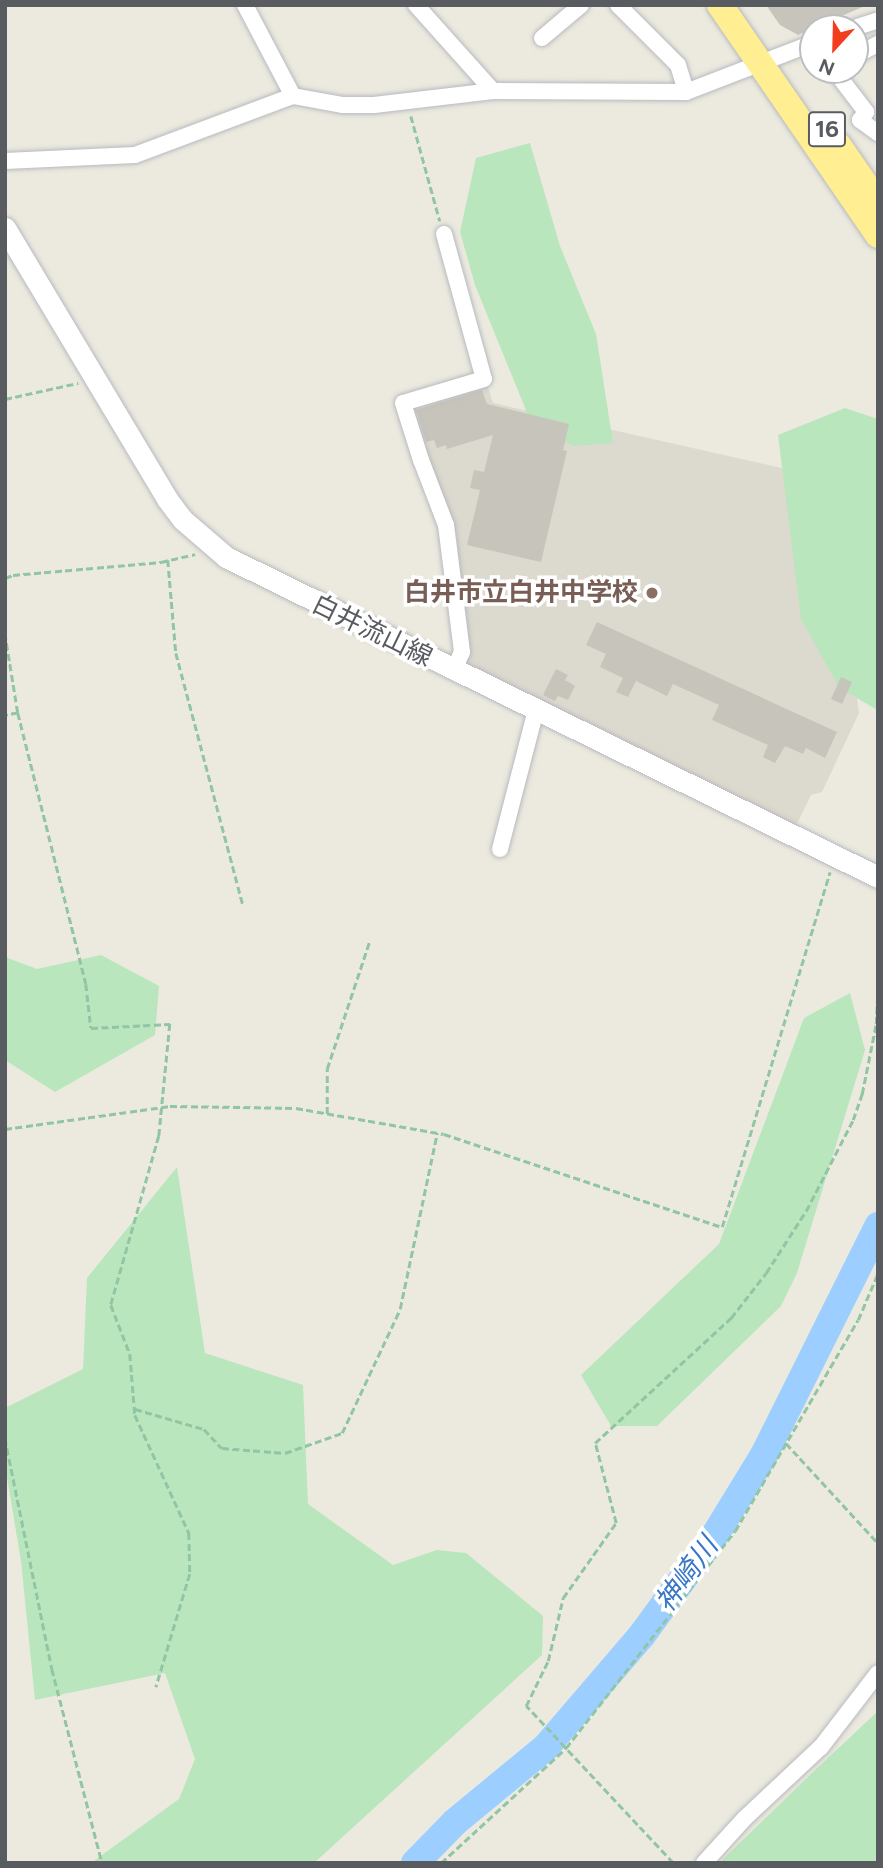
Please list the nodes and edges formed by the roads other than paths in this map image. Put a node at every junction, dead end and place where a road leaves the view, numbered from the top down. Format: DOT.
graph roads {
  1 [pos="245,5"];
  2 [pos="416,5"];
  3 [pos="581,5"];
  4 [pos="618,5"];
  5 [pos="720,5"];
  6 [pos="742,5"];
  7 [pos="542,38"];
  8 [pos="799,48"];
  9 [pos="769,60"];
  10 [pos="845,84"];
  11 [pos="493,91"];
  12 [pos="686,92"];
  13 [pos="293,96"];
  14 [pos="878,133"];
  15 [pos="5,161"];
  16 [pos="878,203"];
  17 [pos="5,228"];
  18 [pos="443,234"];
  19 [pos="878,235"];
  20 [pos="453,671"];
  21 [pos="536,710"];
  22 [pos="500,849"];
  23 [pos="878,877"];
  24 [pos="878,1672"];
  25 [pos="704,1863"];
  1 -- 13 [label="street"];
  2 -- 11 [label="street"];
  3 -- 7 [label="street"];
  4 -- 12 [label="street"];
  5 -- 9 [label="highway, 16"];
  6 -- 9 [label="highway, 16"];
  8 -- 9 [label="street"];
  9 -- 12 [label="street"];
  9 -- 16 [label="highway, 16"];
  9 -- 19 [label="highway, 16"];
  10 -- 14 [label="street"];
  11 -- 12 [label="street"];
  11 -- 13 [label="street"];
  13 -- 15 [label="street"];
  17 -- 20 [label="main road, 白井流山線"];
  18 -- 20 [label="street"];
  20 -- 21 [label="main road, 白井流山線"];
  21 -- 22 [label="street"];
  21 -- 23 [label="main road, 白井流山線"];
  24 -- 25 [label="street"];
}
